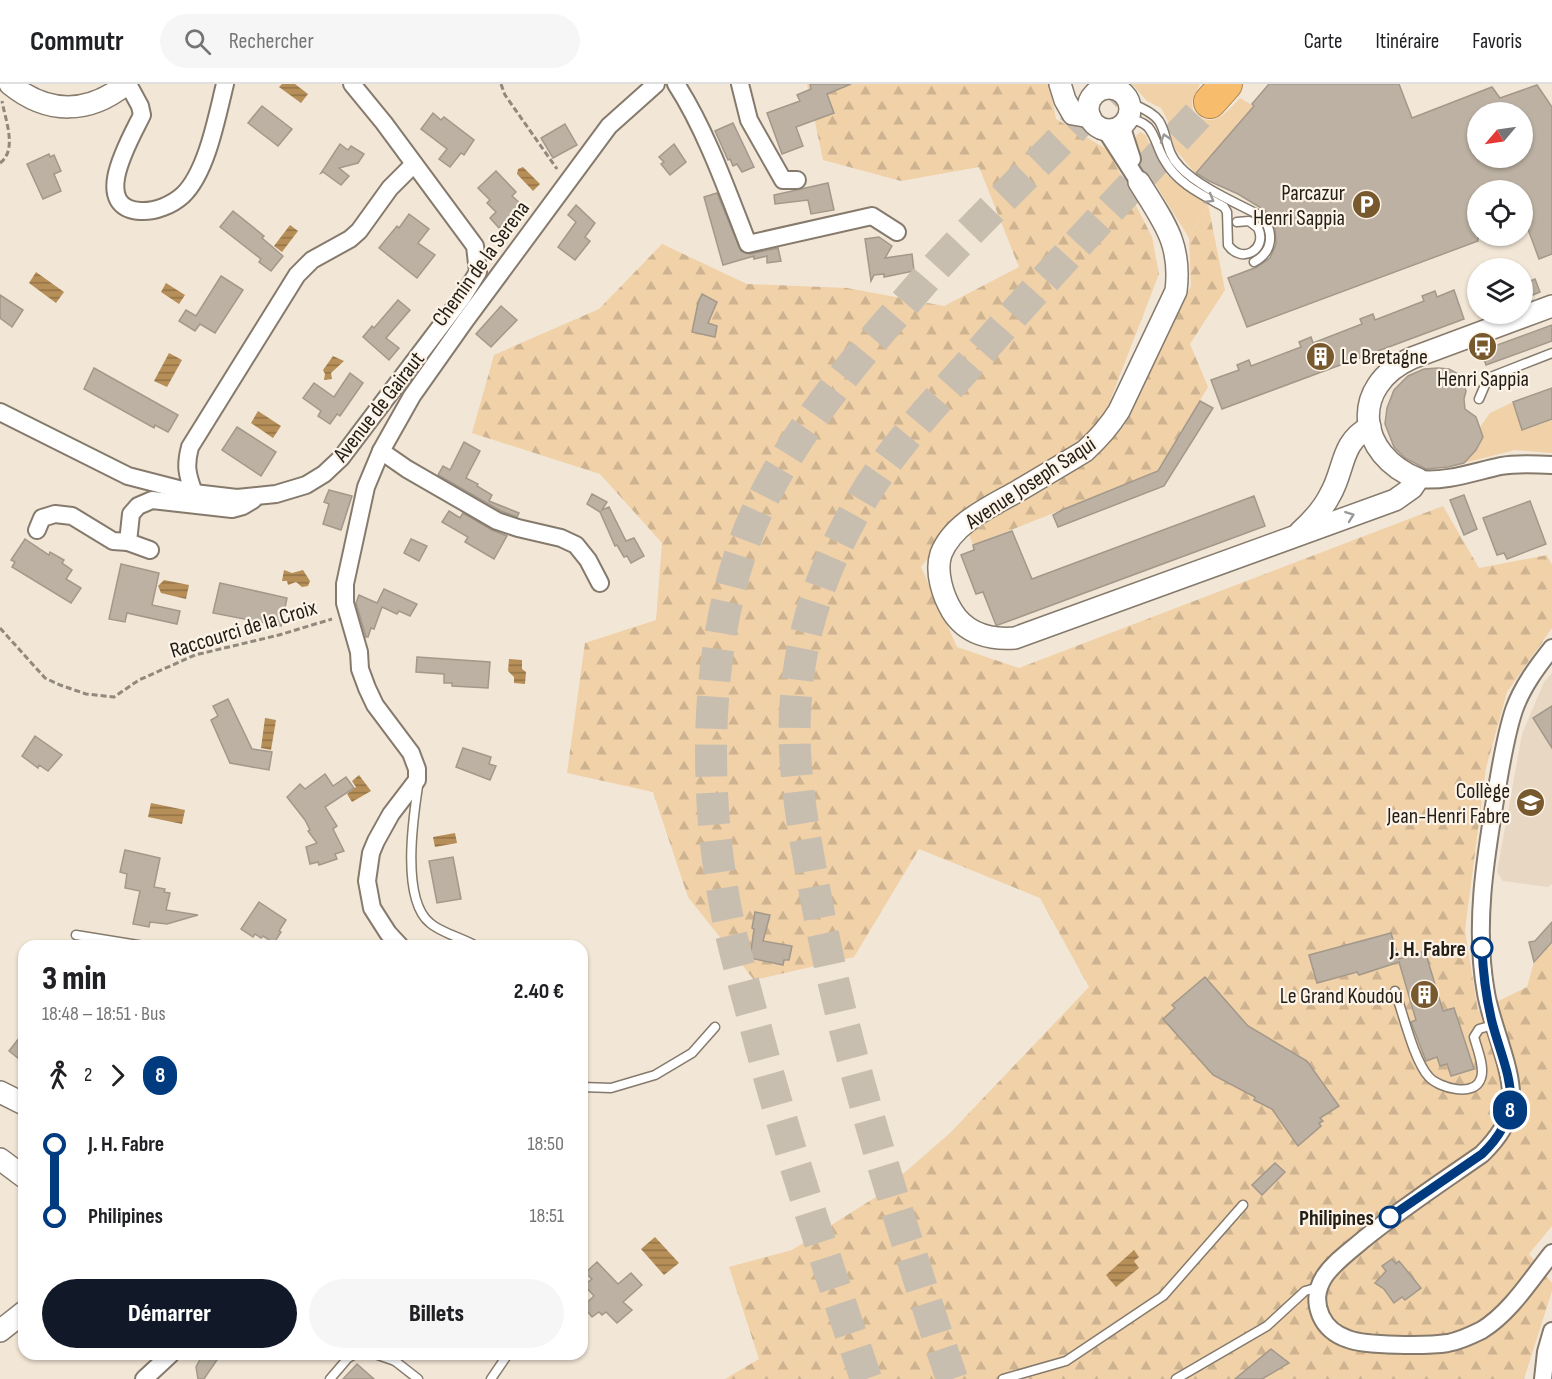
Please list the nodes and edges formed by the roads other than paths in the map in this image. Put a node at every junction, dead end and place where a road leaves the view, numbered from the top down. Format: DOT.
graph roads {
  1 [pos="127,84"];
  2 [pos="225,84"];
  3 [pos="352,84"];
  4 [pos="656,84"];
  5 [pos="676,84"];
  6 [pos="740,84"];
  7 [pos="1060,84"];
  8 [pos="1102,87"];
  9 [pos="6,88"];
  10 [pos="1114,119"];
  11 [pos="414,164"];
  12 [pos="797,180"];
  13 [pos="1139,182"];
  14 [pos="1237,222"];
  15 [pos="897,232"];
  16 [pos="1254,262"];
  17 [pos="1552,306"];
  18 [pos="1552,353"];
  19 [pos="1479,399"];
  20 [pos="0,411"];
  21 [pos="1370,427"];
  22 [pos="381,451"];
  23 [pos="1552,465"];
  24 [pos="1418,479"];
  25 [pos="194,493"];
  26 [pos="258,496"];
  27 [pos="37,530"];
  28 [pos="1295,537"];
  29 [pos="128,542"];
  30 [pos="150,550"];
  31 [pos="600,583"];
  32 [pos="1552,648"];
  33 [pos="417,780"];
  34 [pos="76,934"];
  35 [pos="110,940"];
  36 [pos="394,940"];
  37 [pos="464,940"];
  38 [pos="1395,991"];
  39 [pos="1493,1024"];
  40 [pos="715,1027"];
  41 [pos="588,1087"];
  42 [pos="0,1092"];
  43 [pos="18,1101"];
  44 [pos="0,1160"];
  45 [pos="18,1173"];
  46 [pos="1242,1205"];
  47 [pos="1552,1252"];
  48 [pos="1319,1287"];
  49 [pos="18,1317"];
  50 [pos="0,1331"];
  51 [pos="1552,1331"];
  52 [pos="165,1360"];
  53 [pos="346,1360"];
  54 [pos="397,1360"];
  55 [pos="504,1360"];
  56 [pos="144,1379"];
  57 [pos="330,1379"];
  58 [pos="418,1379"];
  59 [pos="491,1379"];
  60 [pos="1002,1379"];
  61 [pos="1176,1379"];
  62 [pos="1543,1379"];
  1 -- 2 [label="street"];
  1 -- 9 [label="street"];
  3 -- 11 [label="street, Avenue de Gairaut"];
  4 -- 22 [label="street, Chemin de la Serena"];
  5 -- 15 [label="street"];
  6 -- 12 [label="street"];
  7 -- 10 [label="street"];
  8 -- 10 [label="street"];
  8 -- 10 [label="street"];
  10 -- 13 [label="street, Avenue Joseph Saqui"];
  10 -- 14 [label="lane, one-way"];
  16 -- 10 [label="lane, one-way"];
  11 -- 25 [label="street"];
  11 -- 26 [label="street, Avenue de Gairaut"];
  13 -- 28 [label="street, Avenue Joseph Saqui"];
  17 -- 21 [label="street"];
  18 -- 19 [label="lane"];
  20 -- 25 [label="street, Avenue de Gairaut"];
  21 -- 24 [label="street"];
  21 -- 28 [label="street"];
  22 -- 31 [label="street"];
  22 -- 33 [label="street, Chemin de la Serena"];
  23 -- 24 [label="street"];
  28 -- 24 [label="street, Avenue Joseph Saqui, one-way"];
  25 -- 26 [label="street, Avenue de Gairaut"];
  26 -- 29 [label="street"];
  27 -- 29 [label="street"];
  29 -- 30 [label="street"];
  32 -- 39 [label="street"];
  33 -- 36 [label="street"];
  33 -- 37 [label="lane"];
  34 -- 35 [label="lane"];
  38 -- 39 [label="lane"];
  39 -- 48 [label="street"];
  40 -- 41 [label="lane"];
  42 -- 43 [label="street"];
  44 -- 45 [label="street"];
  46 -- 60 [label="lane"];
  47 -- 48 [label="street"];
  48 -- 61 [label="lane"];
  49 -- 50 [label="street"];
  51 -- 62 [label="street"];
  52 -- 56 [label="street"];
  53 -- 57 [label="lane"];
  54 -- 58 [label="lane"];
  55 -- 59 [label="lane"];
}
